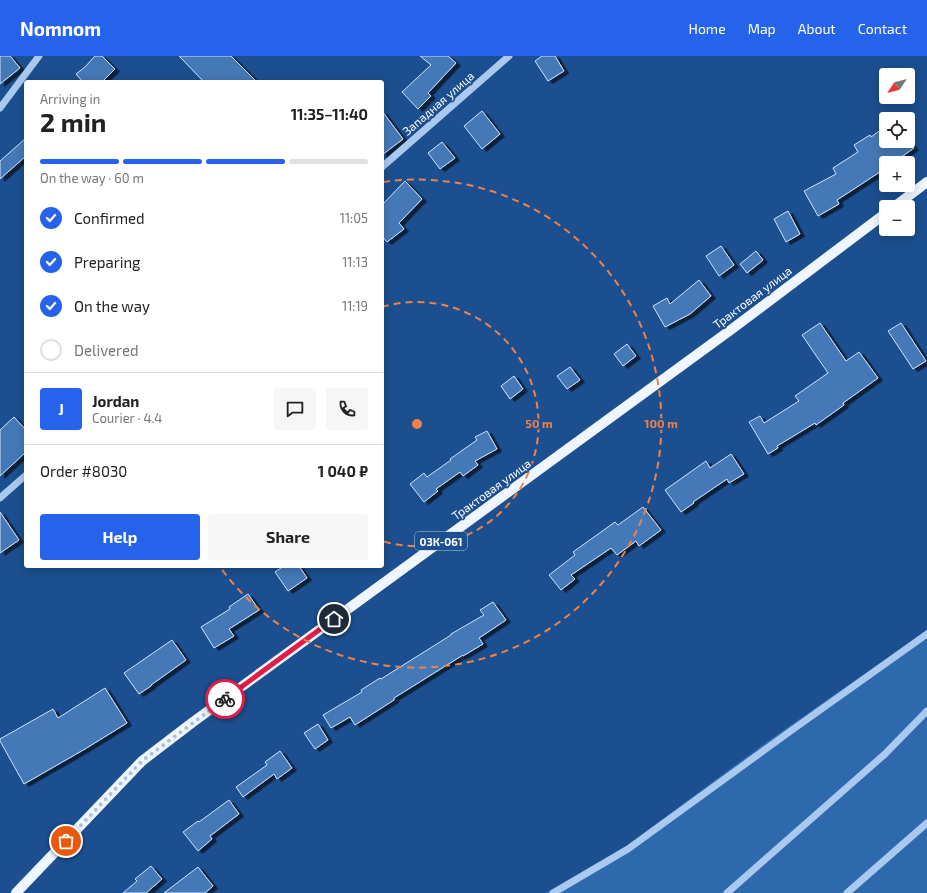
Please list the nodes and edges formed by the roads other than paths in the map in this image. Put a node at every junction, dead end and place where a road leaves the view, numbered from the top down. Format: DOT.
graph roads {
  1 [pos="39,56"];
  2 [pos="509,56"];
  3 [pos="0,108"];
  4 [pos="384,165"];
  5 [pos="927,182"];
  6 [pos="903,200"];
  7 [pos="879,218"];
  8 [pos="24,477"];
  9 [pos="0,498"];
  10 [pos="927,634"];
  11 [pos="927,711"];
  12 [pos="927,823"];
  13 [pos="16,893"];
  14 [pos="553,893"];
  15 [pos="727,893"];
  16 [pos="847,893"];
  1 -- 3 [label="street"];
  2 -- 4 [label="street, Западная улица"];
  5 -- 6 [label="main road"];
  7 -- 13 [label="main road, Трактовая улица / 03К-061"];
  8 -- 9 [label="street"];
  10 -- 14 [label="street"];
  11 -- 15 [label="street"];
  12 -- 16 [label="street"];
}
